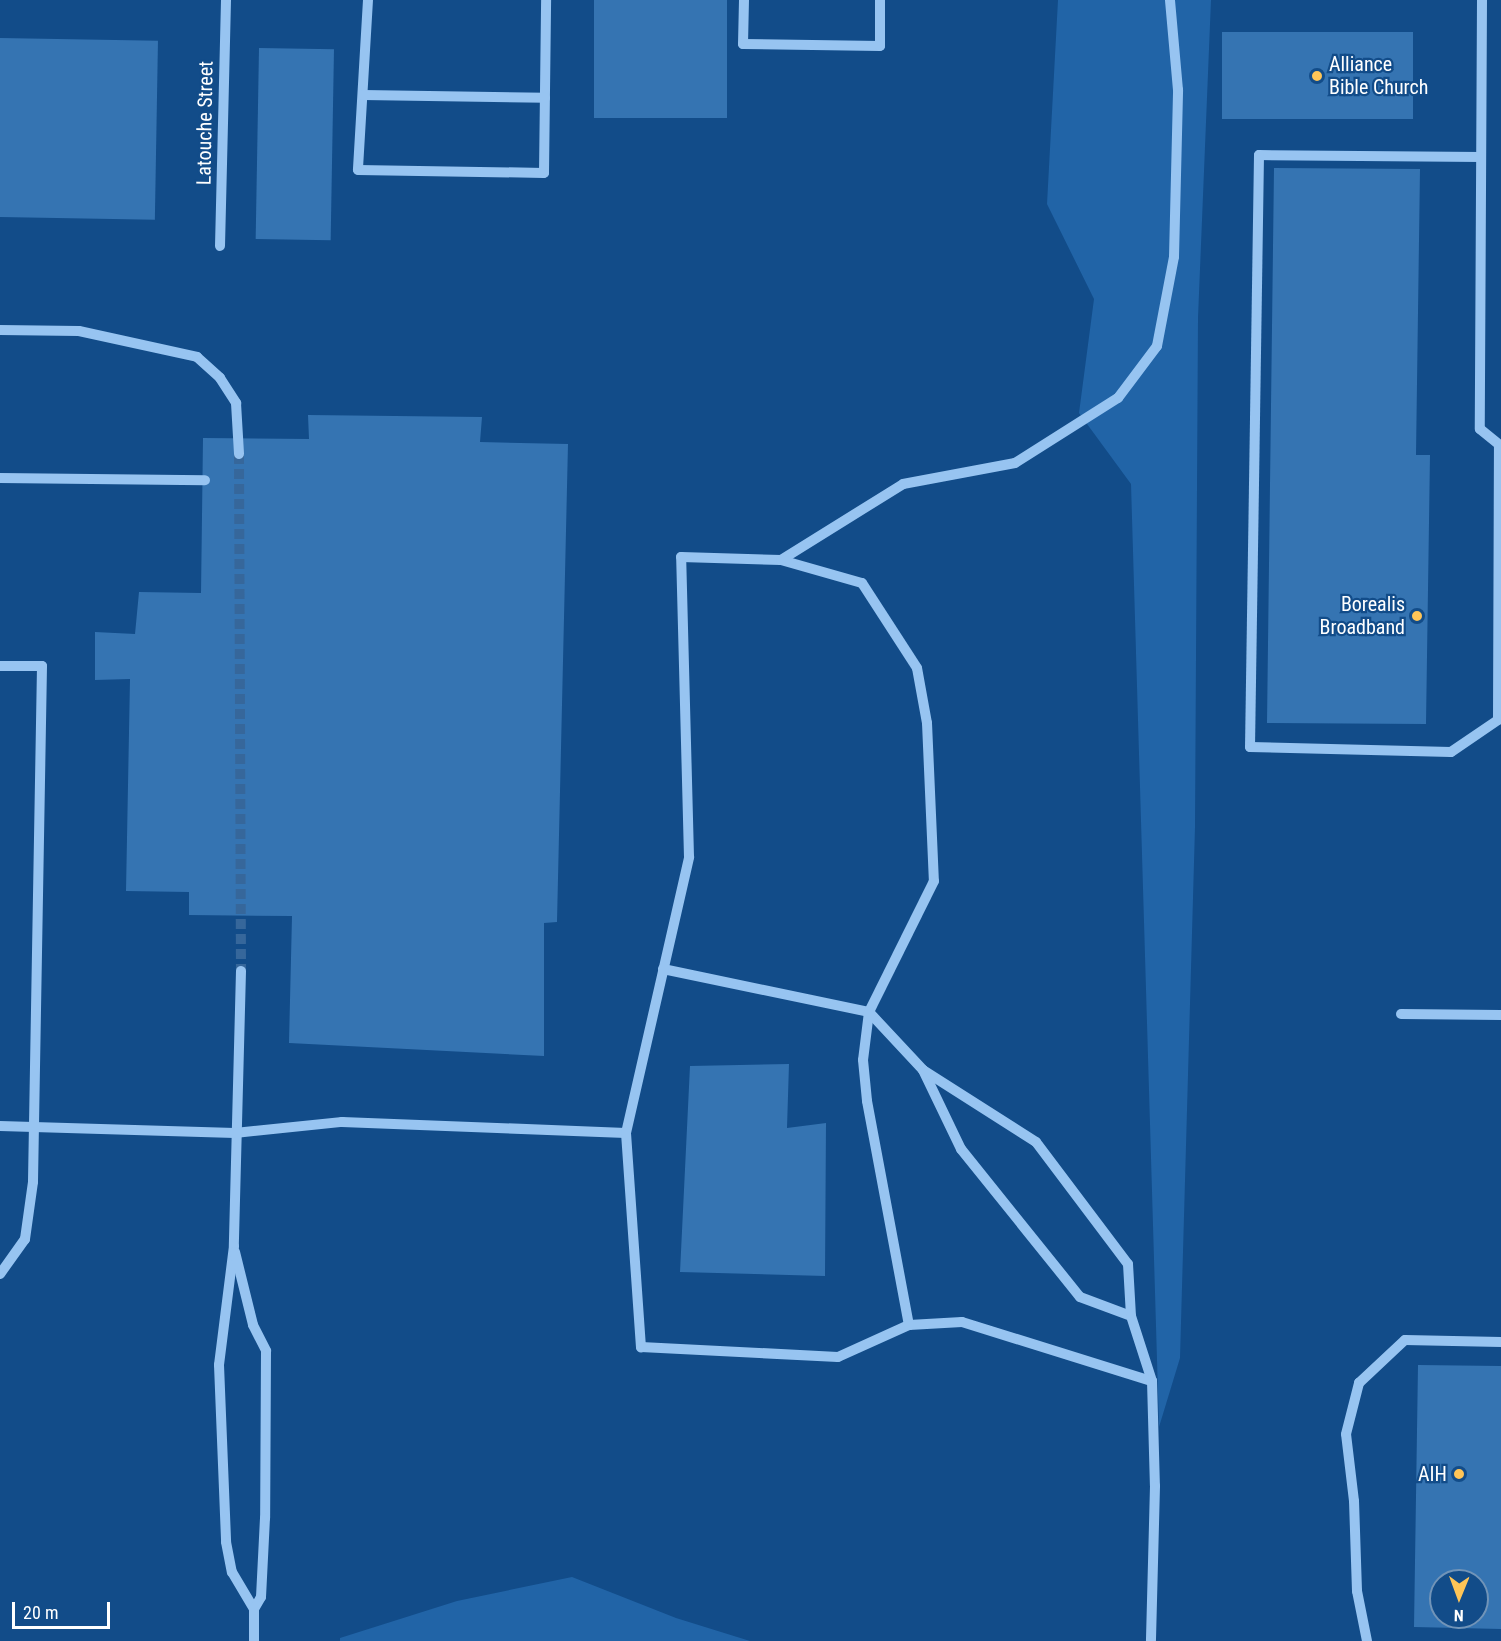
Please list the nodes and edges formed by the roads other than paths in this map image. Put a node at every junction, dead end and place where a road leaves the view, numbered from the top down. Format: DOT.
graph roads {
  1 [pos="226,0"];
  2 [pos="368,0"];
  3 [pos="546,0"];
  4 [pos="744,0"];
  5 [pos="880,0"];
  6 [pos="1170,0"];
  7 [pos="1482,0"];
  8 [pos="363,95"];
  9 [pos="545,98"];
  10 [pos="1481,157"];
  11 [pos="220,246"];
  12 [pos="0,330"];
  13 [pos="1500,446"];
  14 [pos="239,453"];
  15 [pos="0,478"];
  16 [pos="205,480"];
  17 [pos="781,560"];
  18 [pos="0,666"];
  19 [pos="663,969"];
  20 [pos="241,971"];
  21 [pos="869,1012"];
  22 [pos="1401,1014"];
  23 [pos="1501,1015"];
  24 [pos="923,1070"];
  25 [pos="0,1126"];
  26 [pos="35,1127"];
  27 [pos="235,1133"];
  28 [pos="626,1133"];
  29 [pos="234,1246"];
  30 [pos="0,1274"];
  31 [pos="1131,1316"];
  32 [pos="909,1325"];
  33 [pos="1501,1342"];
  34 [pos="1152,1382"];
  35 [pos="254,1609"];
  36 [pos="254,1641"];
  37 [pos="1151,1641"];
  38 [pos="1367,1641"];
  1 -- 11 [label="street, Latouche Street"];
  2 -- 8 [label="street"];
  3 -- 9 [label="street"];
  4 -- 5 [label="street"];
  6 -- 17 [label="street"];
  7 -- 10 [label="street"];
  8 -- 9 [label="street"];
  8 -- 9 [label="street"];
  10 -- 13 [label="street"];
  10 -- 13 [label="street"];
  12 -- 14 [label="street"];
  15 -- 16 [label="street"];
  17 -- 19 [label="street"];
  17 -- 21 [label="street"];
  18 -- 26 [label="street"];
  19 -- 21 [label="street"];
  19 -- 28 [label="street"];
  20 -- 27 [label="street"];
  21 -- 24 [label="street"];
  21 -- 32 [label="street"];
  22 -- 23 [label="street"];
  24 -- 31 [label="street"];
  24 -- 31 [label="street"];
  25 -- 26 [label="street"];
  26 -- 27 [label="street"];
  26 -- 30 [label="street"];
  27 -- 28 [label="street"];
  27 -- 29 [label="street"];
  28 -- 32 [label="street"];
  29 -- 35 [label="street"];
  29 -- 35 [label="street"];
  31 -- 34 [label="street"];
  32 -- 34 [label="street"];
  33 -- 38 [label="street"];
  34 -- 37 [label="street"];
  35 -- 36 [label="street"];
}
